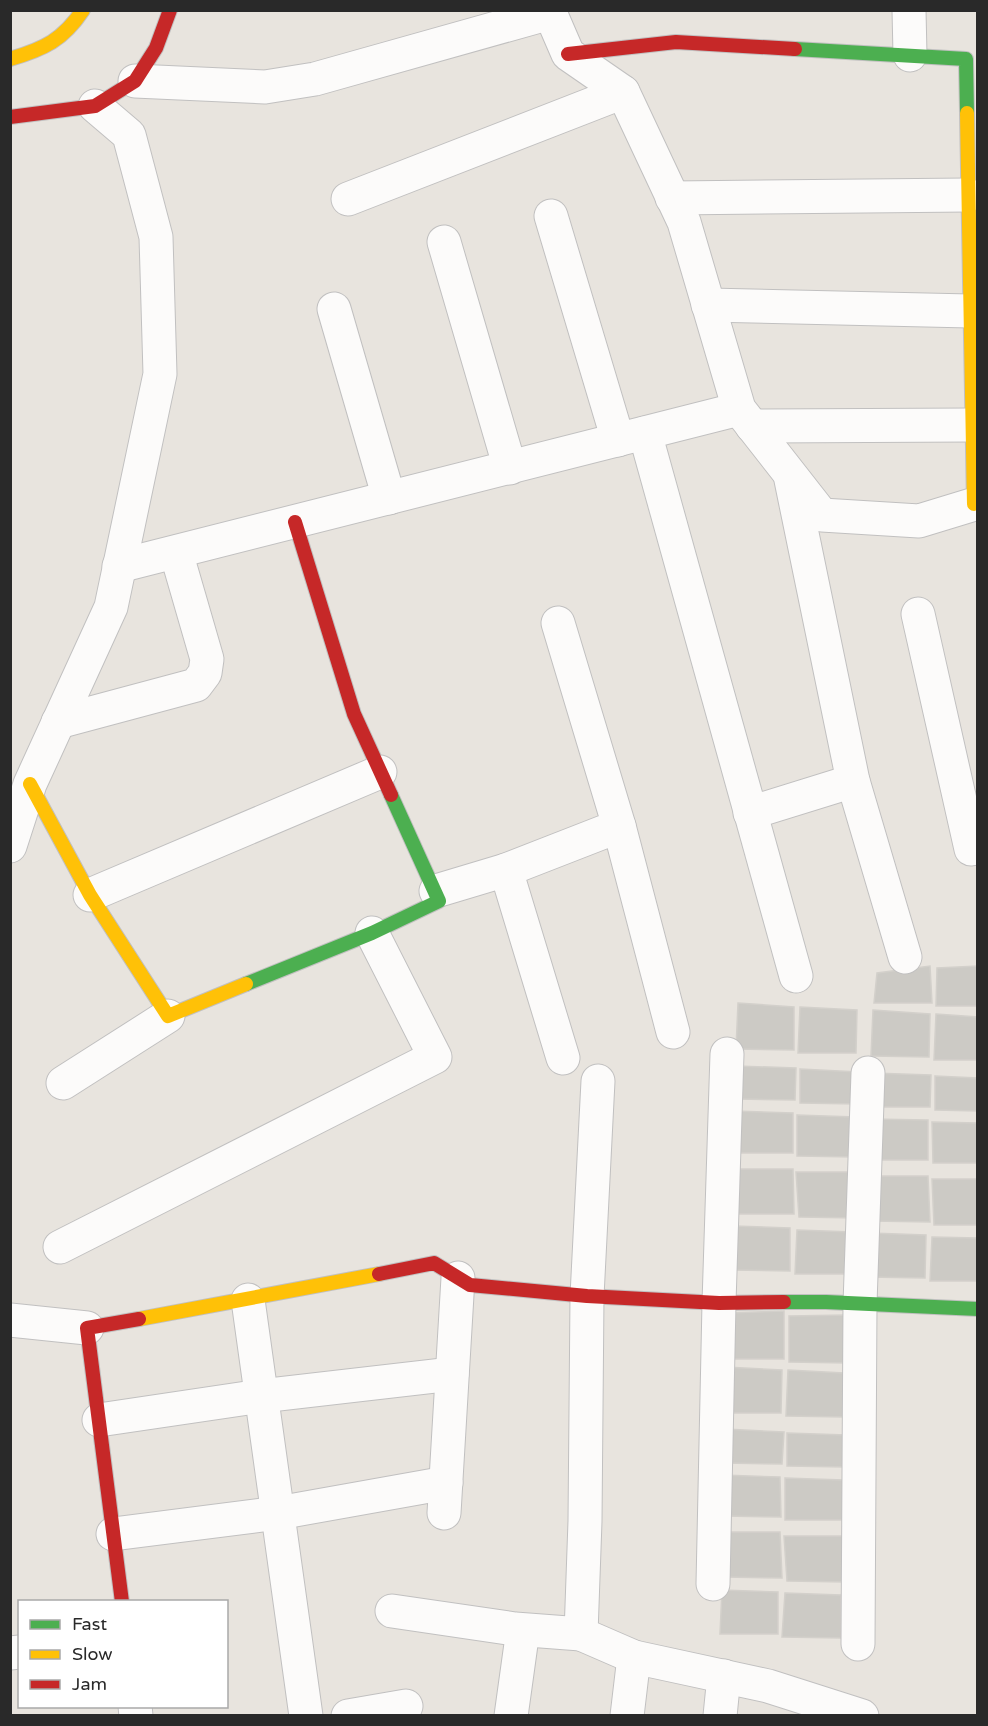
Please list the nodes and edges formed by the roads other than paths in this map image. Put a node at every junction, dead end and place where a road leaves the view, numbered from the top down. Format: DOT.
graph roads {
  1 [pos="83,10"];
  2 [pos="170,10"];
  3 [pos="909,10"];
  4 [pos="550,12"];
  5 [pos="568,54"];
  6 [pos="910,55"];
  7 [pos="972,58"];
  8 [pos="10,59"];
  9 [pos="135,81"];
  10 [pos="623,92"];
  11 [pos="95,106"];
  12 [pos="10,117"];
  13 [pos="968,195"];
  14 [pos="672,198"];
  15 [pos="348,199"];
  16 [pos="551,216"];
  17 [pos="444,242"];
  18 [pos="708,305"];
  19 [pos="334,309"];
  20 [pos="970,311"];
  21 [pos="746,417"];
  22 [pos="973,425"];
  23 [pos="632,437"];
  24 [pos="510,468"];
  25 [pos="789,474"];
  26 [pos="389,498"];
  27 [pos="976,503"];
  28 [pos="295,522"];
  29 [pos="176,552"];
  30 [pos="119,566"];
  31 [pos="918,614"];
  32 [pos="558,623"];
  33 [pos="58,722"];
  34 [pos="380,772"];
  35 [pos="853,782"];
  36 [pos="30,784"];
  37 [pos="750,813"];
  38 [pos="619,826"];
  39 [pos="10,846"];
  40 [pos="978,848"];
  41 [pos="506,870"];
  42 [pos="436,891"];
  43 [pos="90,895"];
  44 [pos="372,933"];
  45 [pos="904,957"];
  46 [pos="796,976"];
  47 [pos="168,1016"];
  48 [pos="673,1032"];
  49 [pos="727,1054"];
  50 [pos="563,1058"];
  51 [pos="868,1073"];
  52 [pos="598,1081"];
  53 [pos="63,1083"];
  54 [pos="60,1246"];
  55 [pos="458,1278"];
  56 [pos="587,1296"];
  57 [pos="248,1300"];
  58 [pos="719,1303"];
  59 [pos="860,1304"];
  60 [pos="978,1309"];
  61 [pos="10,1320"];
  62 [pos="87,1328"];
  63 [pos="452,1374"];
  64 [pos="261,1396"];
  65 [pos="99,1420"];
  66 [pos="278,1513"];
  67 [pos="113,1534"];
  68 [pos="713,1584"];
  69 [pos="122,1600"];
  70 [pos="392,1611"];
  71 [pos="581,1634"];
  72 [pos="521,1644"];
  73 [pos="858,1644"];
  74 [pos="634,1657"];
  75 [pos="724,1677"];
  76 [pos="406,1706"];
  77 [pos="306,1716"];
  78 [pos="348,1716"];
  79 [pos="511,1716"];
  80 [pos="627,1716"];
  81 [pos="720,1716"];
  82 [pos="862,1716"];
  1 -- 8 [label="street"];
  2 -- 9 [label="street"];
  3 -- 6 [label="street"];
  4 -- 5 [label="street"];
  4 -- 9 [label="street"];
  5 -- 6 [label="street"];
  5 -- 10 [label="street"];
  6 -- 7 [label="street"];
  7 -- 13 [label="street"];
  9 -- 11 [label="street"];
  10 -- 14 [label="street"];
  10 -- 15 [label="street"];
  11 -- 12 [label="street"];
  11 -- 30 [label="street"];
  13 -- 14 [label="street"];
  13 -- 20 [label="street"];
  14 -- 18 [label="street"];
  16 -- 23 [label="street"];
  17 -- 24 [label="street"];
  18 -- 20 [label="street"];
  18 -- 21 [label="street"];
  19 -- 26 [label="street"];
  20 -- 22 [label="street"];
  21 -- 22 [label="street"];
  21 -- 23 [label="street"];
  21 -- 25 [label="street"];
  22 -- 27 [label="street"];
  23 -- 24 [label="street"];
  23 -- 37 [label="street"];
  24 -- 26 [label="street"];
  25 -- 27 [label="street"];
  25 -- 35 [label="street"];
  26 -- 28 [label="street"];
  28 -- 29 [label="street"];
  28 -- 34 [label="street"];
  29 -- 30 [label="street"];
  29 -- 33 [label="street"];
  30 -- 33 [label="street"];
  31 -- 40 [label="street"];
  32 -- 38 [label="street"];
  33 -- 36 [label="street"];
  34 -- 42 [label="street"];
  34 -- 43 [label="street"];
  35 -- 37 [label="street"];
  35 -- 45 [label="street"];
  36 -- 39 [label="street"];
  36 -- 43 [label="street"];
  37 -- 46 [label="street"];
  38 -- 41 [label="street"];
  38 -- 48 [label="street"];
  41 -- 42 [label="street"];
  41 -- 50 [label="street"];
  42 -- 44 [label="street"];
  43 -- 47 [label="street"];
  44 -- 47 [label="street"];
  44 -- 54 [label="street"];
  47 -- 53 [label="street"];
  49 -- 58 [label="street"];
  51 -- 59 [label="street"];
  52 -- 56 [label="street"];
  55 -- 56 [label="street"];
  55 -- 57 [label="street"];
  55 -- 63 [label="street"];
  56 -- 58 [label="street"];
  56 -- 71 [label="street"];
  57 -- 62 [label="street"];
  57 -- 64 [label="street"];
  58 -- 59 [label="street"];
  58 -- 68 [label="street"];
  59 -- 60 [label="street"];
  59 -- 73 [label="street"];
  61 -- 62 [label="street"];
  62 -- 65 [label="street"];
  63 -- 64 [label="street"];
  63 -- 66 [label="street"];
  64 -- 65 [label="street"];
  64 -- 66 [label="street"];
  65 -- 67 [label="street"];
  66 -- 67 [label="street"];
  66 -- 77 [label="street"];
  67 -- 69 [label="street"];
  70 -- 71 [label="street"];
  71 -- 74 [label="street"];
  72 -- 79 [label="street"];
  74 -- 75 [label="street"];
  74 -- 80 [label="street"];
  75 -- 81 [label="street"];
  75 -- 82 [label="street"];
  76 -- 78 [label="street"];
}
